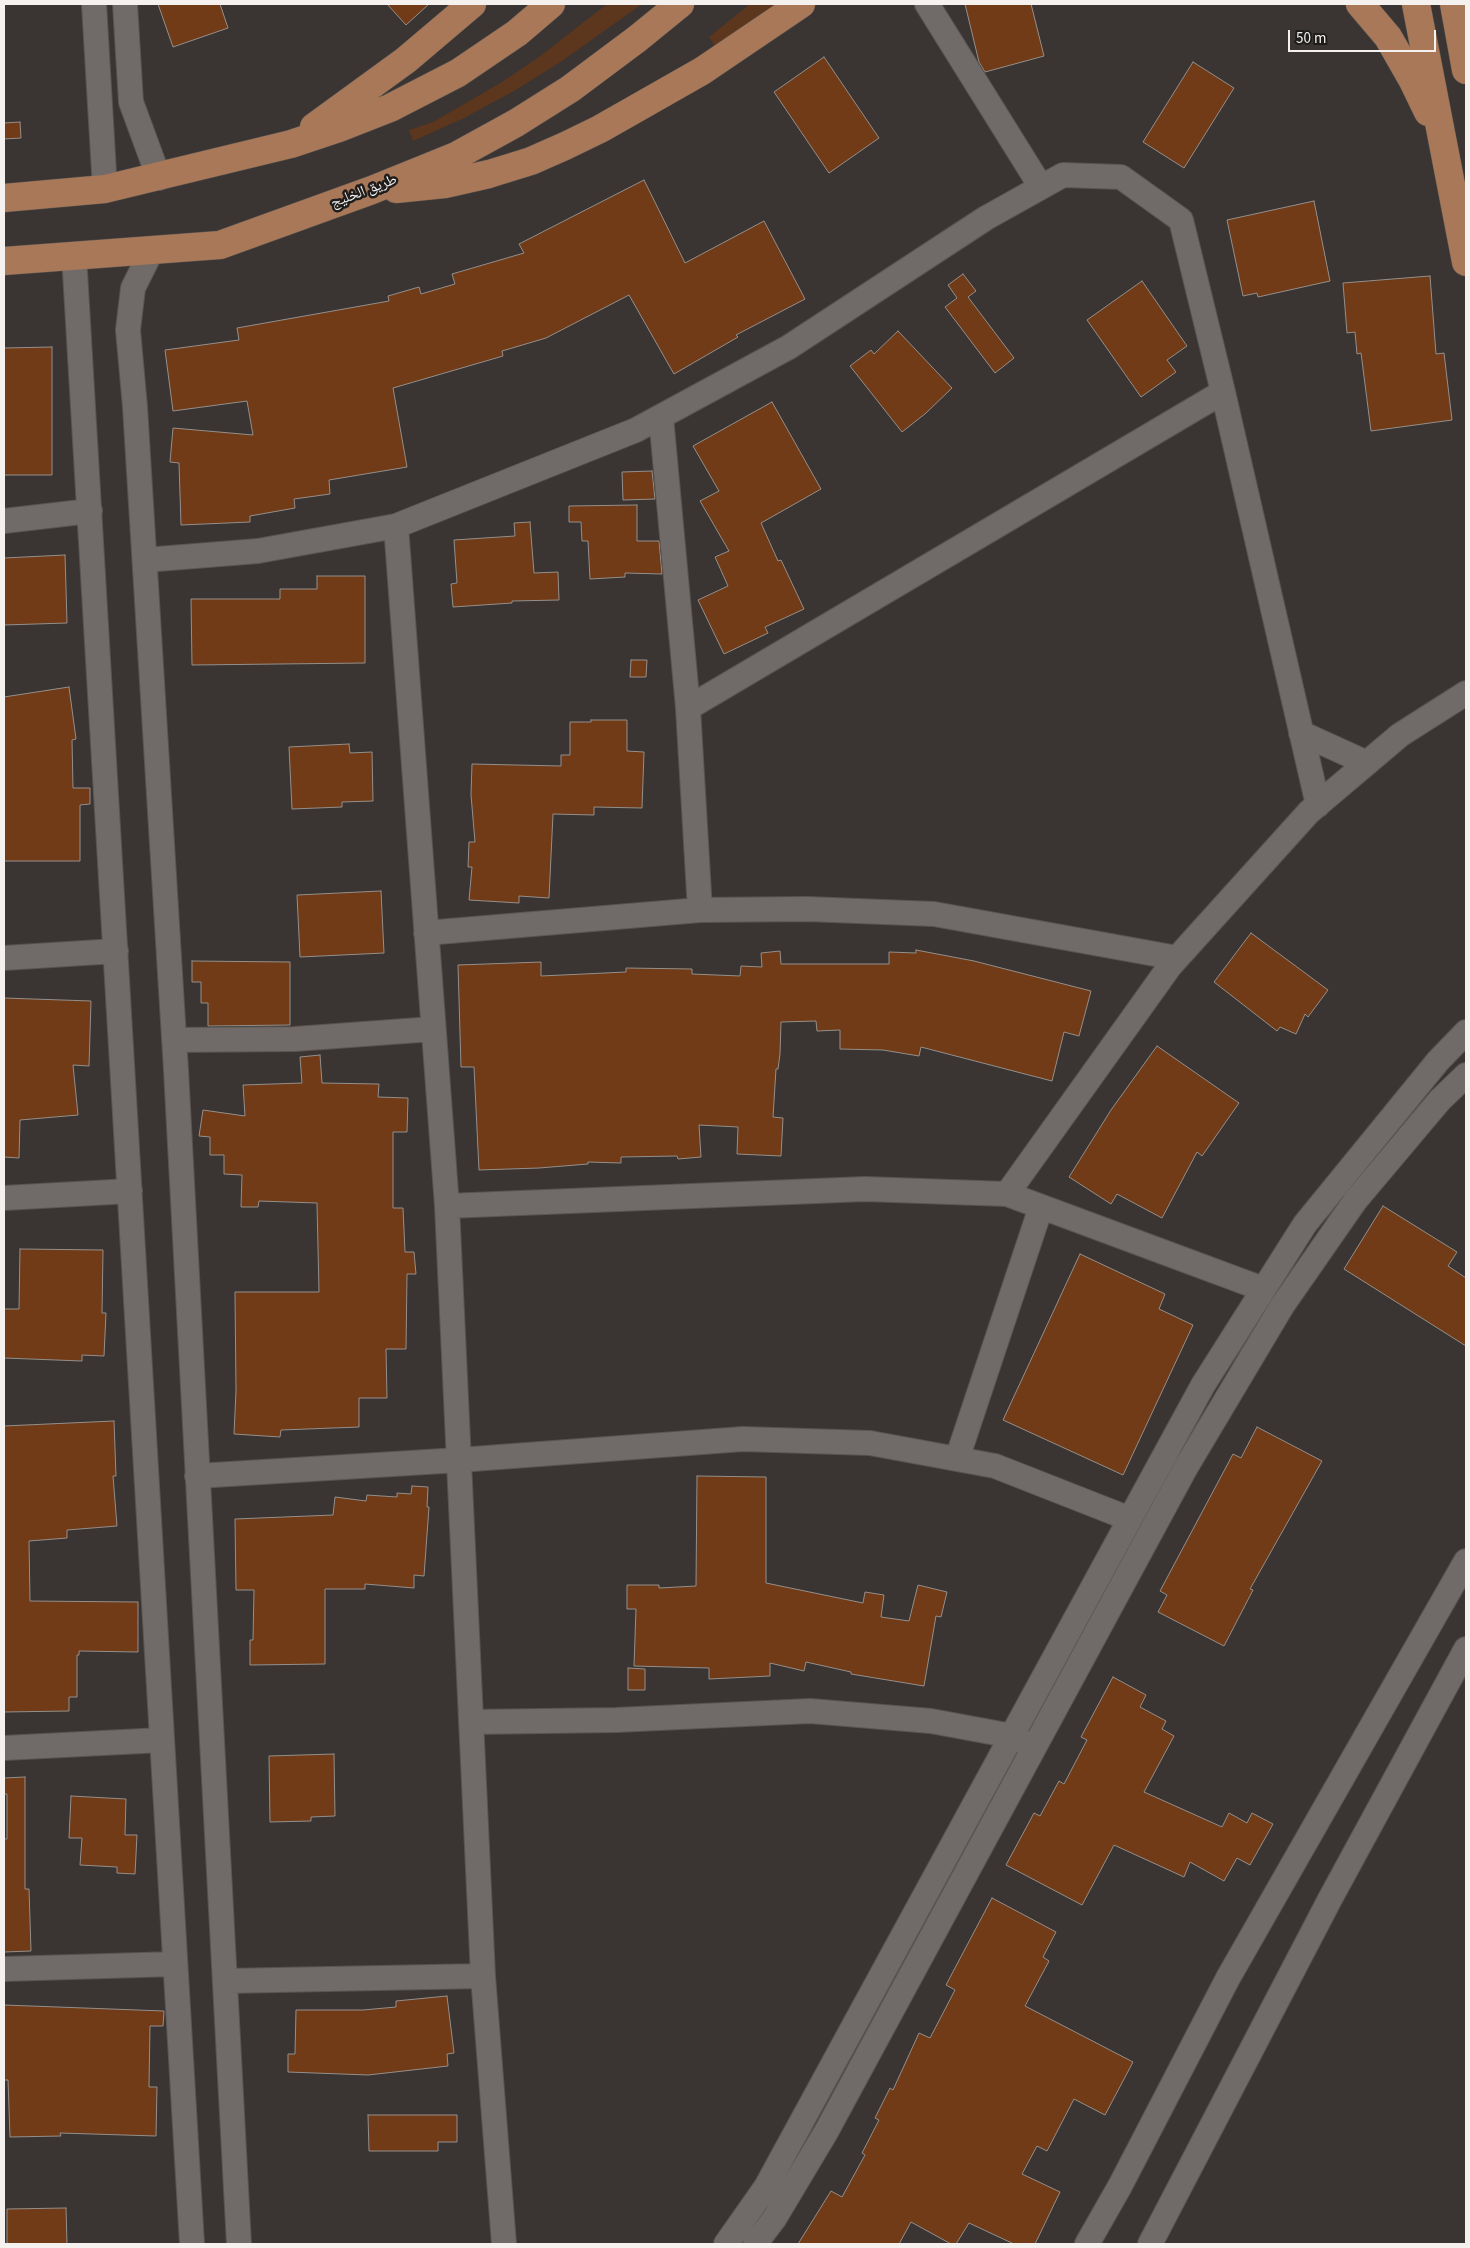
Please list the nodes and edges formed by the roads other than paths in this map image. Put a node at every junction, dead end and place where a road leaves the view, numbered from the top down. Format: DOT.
graph roads {
  1 [pos="94,4"];
  2 [pos="125,4"];
  3 [pos="472,4"];
  4 [pos="551,4"];
  5 [pos="680,4"];
  6 [pos="801,4"];
  7 [pos="927,4"];
  8 [pos="1360,4"];
  9 [pos="1416,4"];
  10 [pos="1454,4"];
  11 [pos="1466,70"];
  12 [pos="291,144"];
  13 [pos="1444,148"];
  14 [pos="159,178"];
  15 [pos="1041,187"];
  16 [pos="105,189"];
  17 [pos="372,190"];
  18 [pos="4,198"];
  19 [pos="152,250"];
  20 [pos="74,255"];
  21 [pos="4,261"];
  22 [pos="1466,262"];
  23 [pos="1223,392"];
  24 [pos="661,417"];
  25 [pos="90,512"];
  26 [pos="4,521"];
  27 [pos="396,526"];
  28 [pos="145,560"];
  29 [pos="1466,693"];
  30 [pos="688,708"];
  31 [pos="1301,733"];
  32 [pos="1367,764"];
  33 [pos="1318,805"];
  34 [pos="700,910"];
  35 [pos="426,932"];
  36 [pos="116,951"];
  37 [pos="4,958"];
  38 [pos="1178,958"];
  39 [pos="433,1029"];
  40 [pos="1466,1032"];
  41 [pos="174,1040"];
  42 [pos="1466,1075"];
  43 [pos="130,1191"];
  44 [pos="1007,1194"];
  45 [pos="4,1198"];
  46 [pos="446,1206"];
  47 [pos="1041,1206"];
  48 [pos="1263,1289"];
  49 [pos="956,1459"];
  50 [pos="459,1460"];
  51 [pos="198,1476"];
  52 [pos="1130,1519"];
  53 [pos="1466,1561"];
  54 [pos="1466,1649"];
  55 [pos="471,1722"];
  56 [pos="1012,1736"];
  57 [pos="162,1740"];
  58 [pos="4,1748"];
  59 [pos="1035,1749"];
  60 [pos="175,1964"];
  61 [pos="4,1969"];
  62 [pos="483,1976"];
  63 [pos="225,1981"];
  64 [pos="192,2244"];
  65 [pos="239,2244"];
  66 [pos="504,2244"];
  67 [pos="726,2244"];
  68 [pos="755,2244"];
  69 [pos="1087,2244"];
  70 [pos="1150,2244"];
  1 -- 16 [label="street"];
  2 -- 14 [label="street"];
  3 -- 12 [label="main road"];
  4 -- 12 [label="main road"];
  5 -- 17 [label="main road, طريق الخليج"];
  6 -- 17 [label="main road"];
  7 -- 15 [label="street"];
  8 -- 13 [label="main road"];
  9 -- 13 [label="main road"];
  10 -- 11 [label="main road"];
  12 -- 14 [label="main road"];
  13 -- 22 [label="main road"];
  14 -- 16 [label="main road"];
  15 -- 23 [label="street"];
  15 -- 24 [label="street"];
  16 -- 18 [label="main road"];
  17 -- 19 [label="main road, طريق الخليج"];
  19 -- 20 [label="main road, طريق الخليج"];
  19 -- 28 [label="street"];
  20 -- 21 [label="main road, طريق الخليج"];
  20 -- 25 [label="street"];
  23 -- 30 [label="street"];
  23 -- 31 [label="street"];
  24 -- 27 [label="street"];
  24 -- 30 [label="street"];
  25 -- 26 [label="street"];
  25 -- 36 [label="street"];
  27 -- 28 [label="street"];
  27 -- 35 [label="street"];
  28 -- 41 [label="street"];
  29 -- 32 [label="street"];
  30 -- 34 [label="street"];
  31 -- 32 [label="street"];
  31 -- 33 [label="street"];
  32 -- 33 [label="street"];
  33 -- 38 [label="street"];
  34 -- 35 [label="street"];
  34 -- 38 [label="street"];
  35 -- 39 [label="street"];
  36 -- 37 [label="street"];
  36 -- 43 [label="street"];
  38 -- 44 [label="street"];
  39 -- 41 [label="street"];
  39 -- 46 [label="street"];
  40 -- 48 [label="street"];
  41 -- 51 [label="street"];
  42 -- 59 [label="street"];
  43 -- 45 [label="street"];
  43 -- 57 [label="street"];
  44 -- 46 [label="street"];
  44 -- 47 [label="street"];
  46 -- 50 [label="street"];
  47 -- 48 [label="street"];
  47 -- 49 [label="street"];
  48 -- 52 [label="street"];
  49 -- 50 [label="street"];
  49 -- 52 [label="street"];
  50 -- 51 [label="street"];
  50 -- 55 [label="street"];
  51 -- 63 [label="street"];
  52 -- 56 [label="street"];
  53 -- 69 [label="street"];
  54 -- 70 [label="street"];
  55 -- 56 [label="street"];
  55 -- 62 [label="street"];
  56 -- 59 [label="street"];
  56 -- 67 [label="street"];
  57 -- 58 [label="street"];
  57 -- 60 [label="street"];
  59 -- 68 [label="street"];
  60 -- 61 [label="street"];
  60 -- 64 [label="street"];
  62 -- 63 [label="street"];
  62 -- 66 [label="street"];
  63 -- 65 [label="street"];
}
